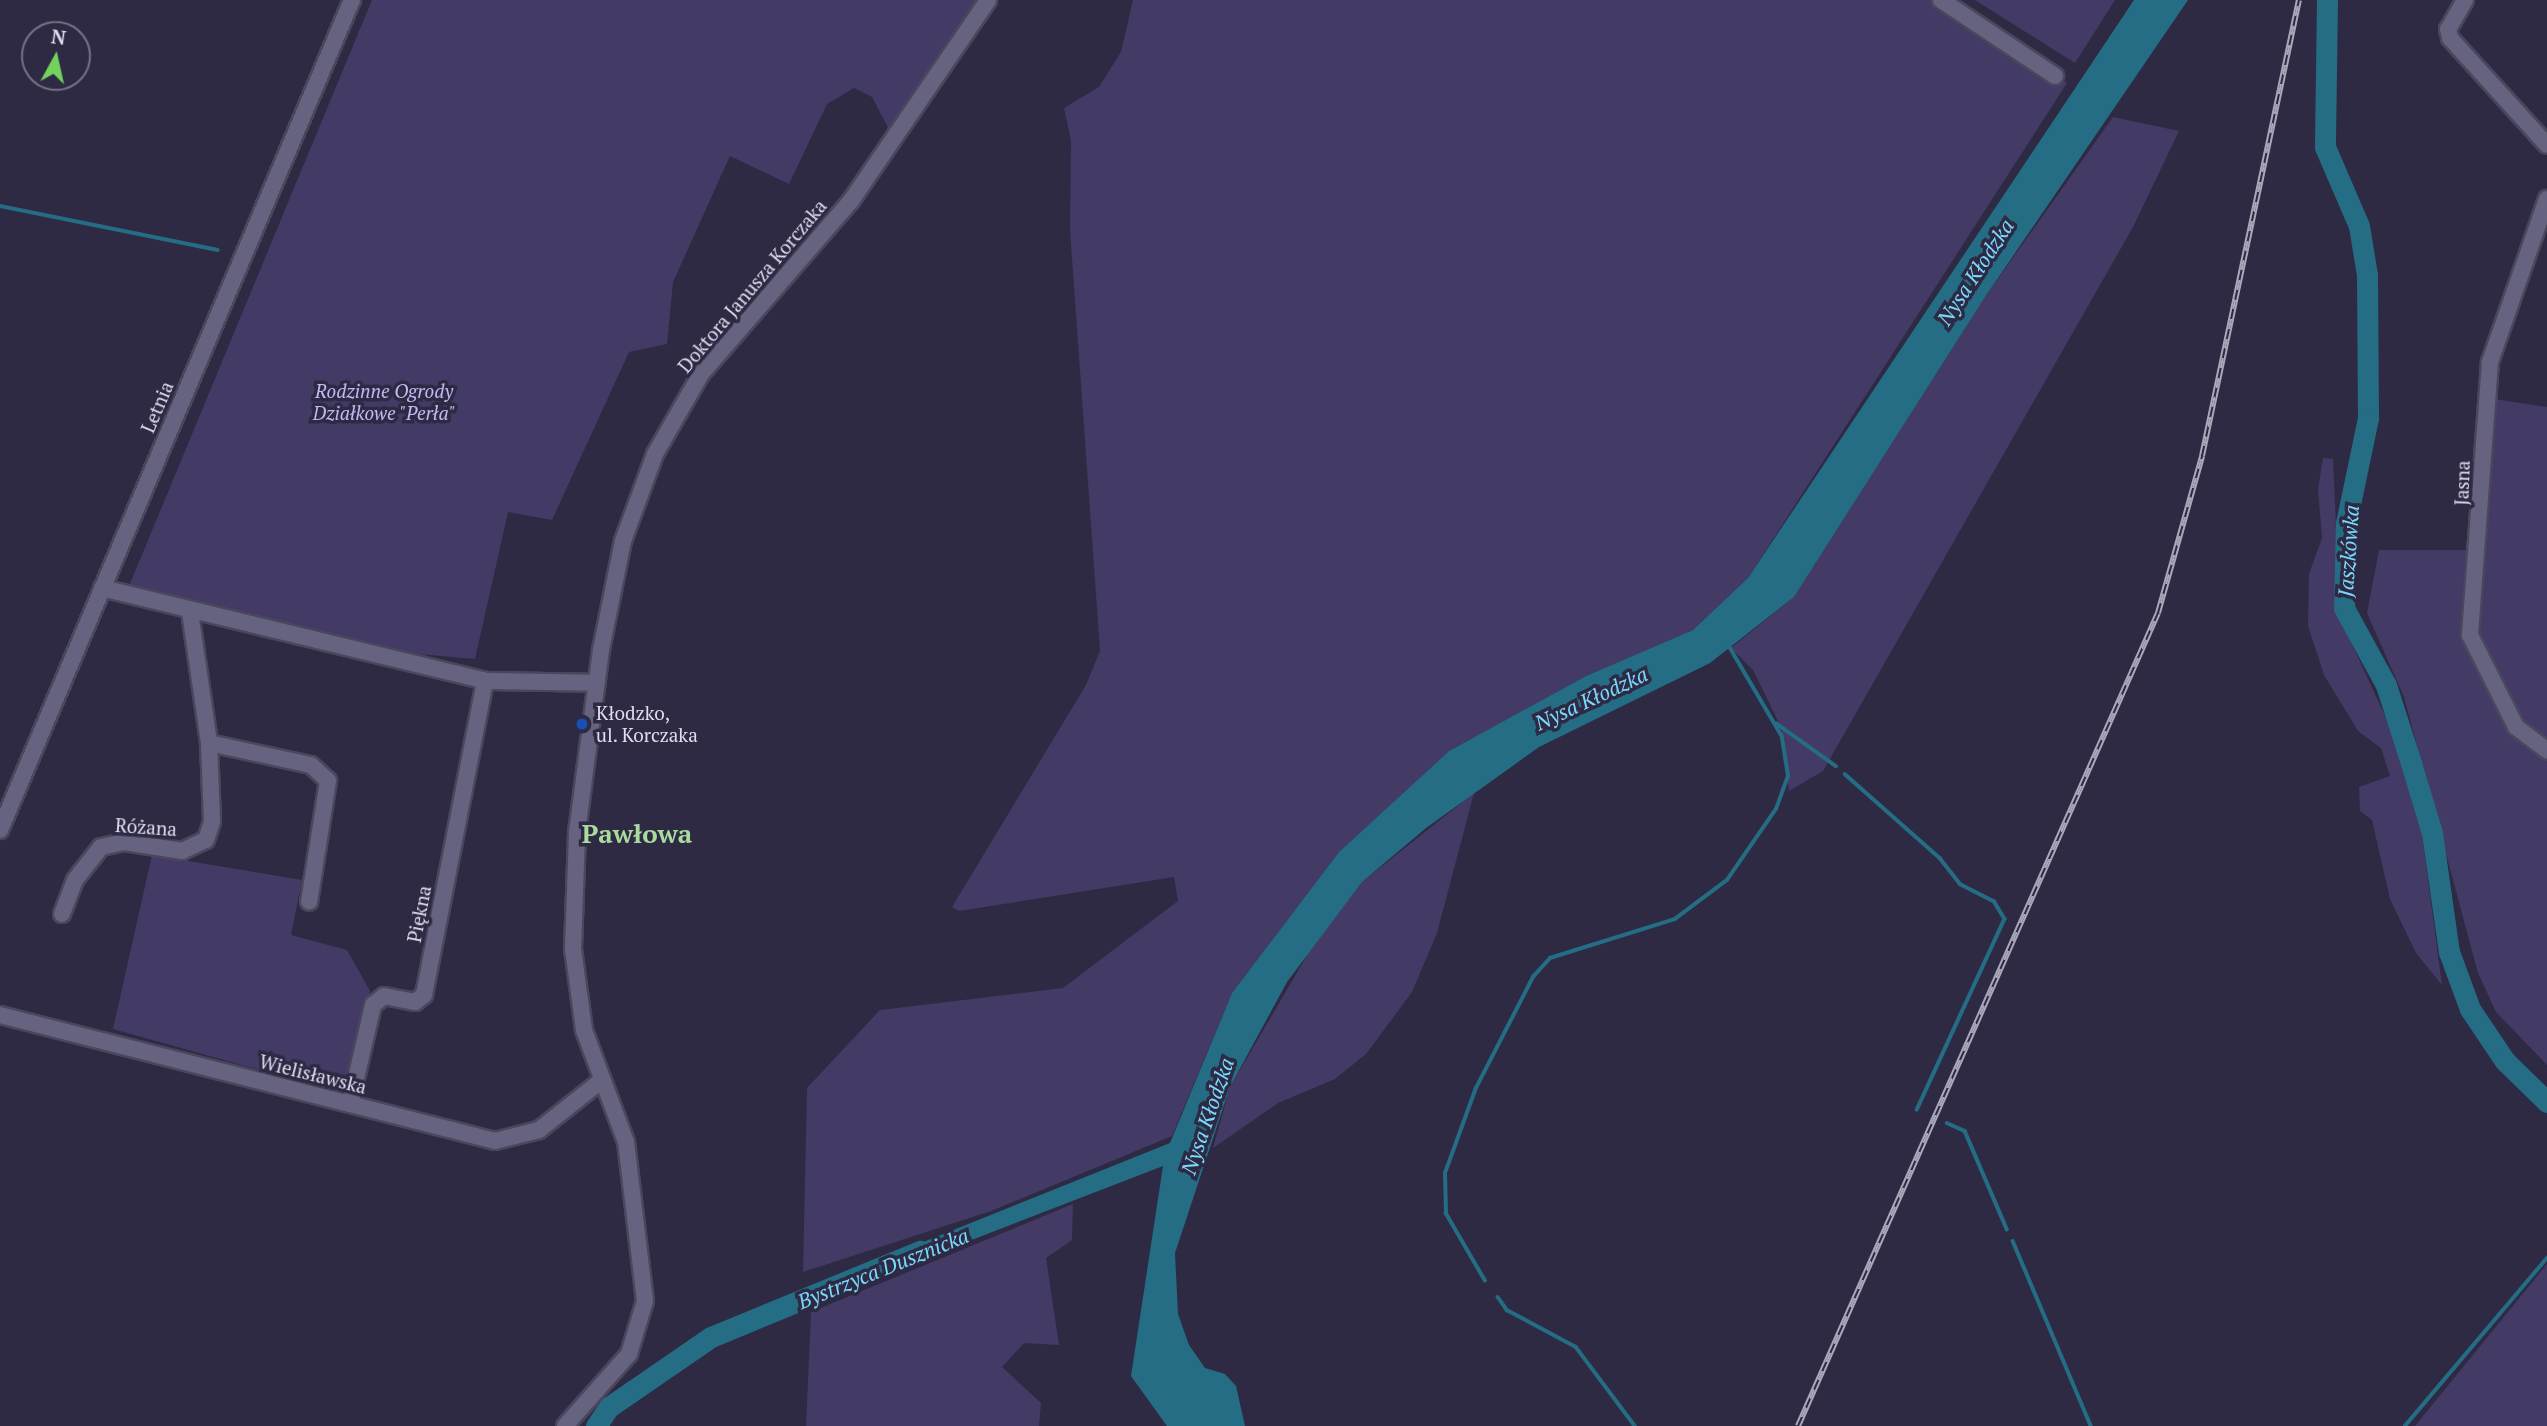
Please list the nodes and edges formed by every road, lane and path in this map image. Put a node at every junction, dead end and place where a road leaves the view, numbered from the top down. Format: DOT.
graph roads {
  1 [pos="352,0"];
  2 [pos="988,0"];
  3 [pos="1941,0"];
  4 [pos="2465,0"];
  5 [pos="2055,76"];
  6 [pos="2547,145"];
  7 [pos="2547,199"];
  8 [pos="102,588"];
  9 [pos="190,612"];
  10 [pos="485,681"];
  11 [pos="596,683"];
  12 [pos="209,743"];
  13 [pos="2547,750"];
  14 [pos="0,830"];
  15 [pos="309,902"];
  16 [pos="62,914"];
  17 [pos="0,1015"];
  18 [pos="602,1080"];
  19 [pos="351,1104"];
  20 [pos="565,1426"];
  1 -- 8 [label="street, Letnia"];
  2 -- 11 [label="street, Doktora Janusza Korczaka"];
  3 -- 5 [label="street"];
  4 -- 6 [label="street"];
  7 -- 13 [label="street, Jasna"];
  8 -- 9 [label="street"];
  8 -- 14 [label="street, Letnia"];
  9 -- 10 [label="street"];
  9 -- 12 [label="street, Różana"];
  10 -- 11 [label="street"];
  10 -- 19 [label="street, Piękna"];
  11 -- 18 [label="street, Doktora Janusza Korczaka"];
  12 -- 15 [label="street"];
  12 -- 16 [label="street, Różana"];
  17 -- 19 [label="street, Wielisławska"];
  18 -- 19 [label="street, Wielisławska"];
  18 -- 20 [label="street, Doktora Janusza Korczaka"];
}
